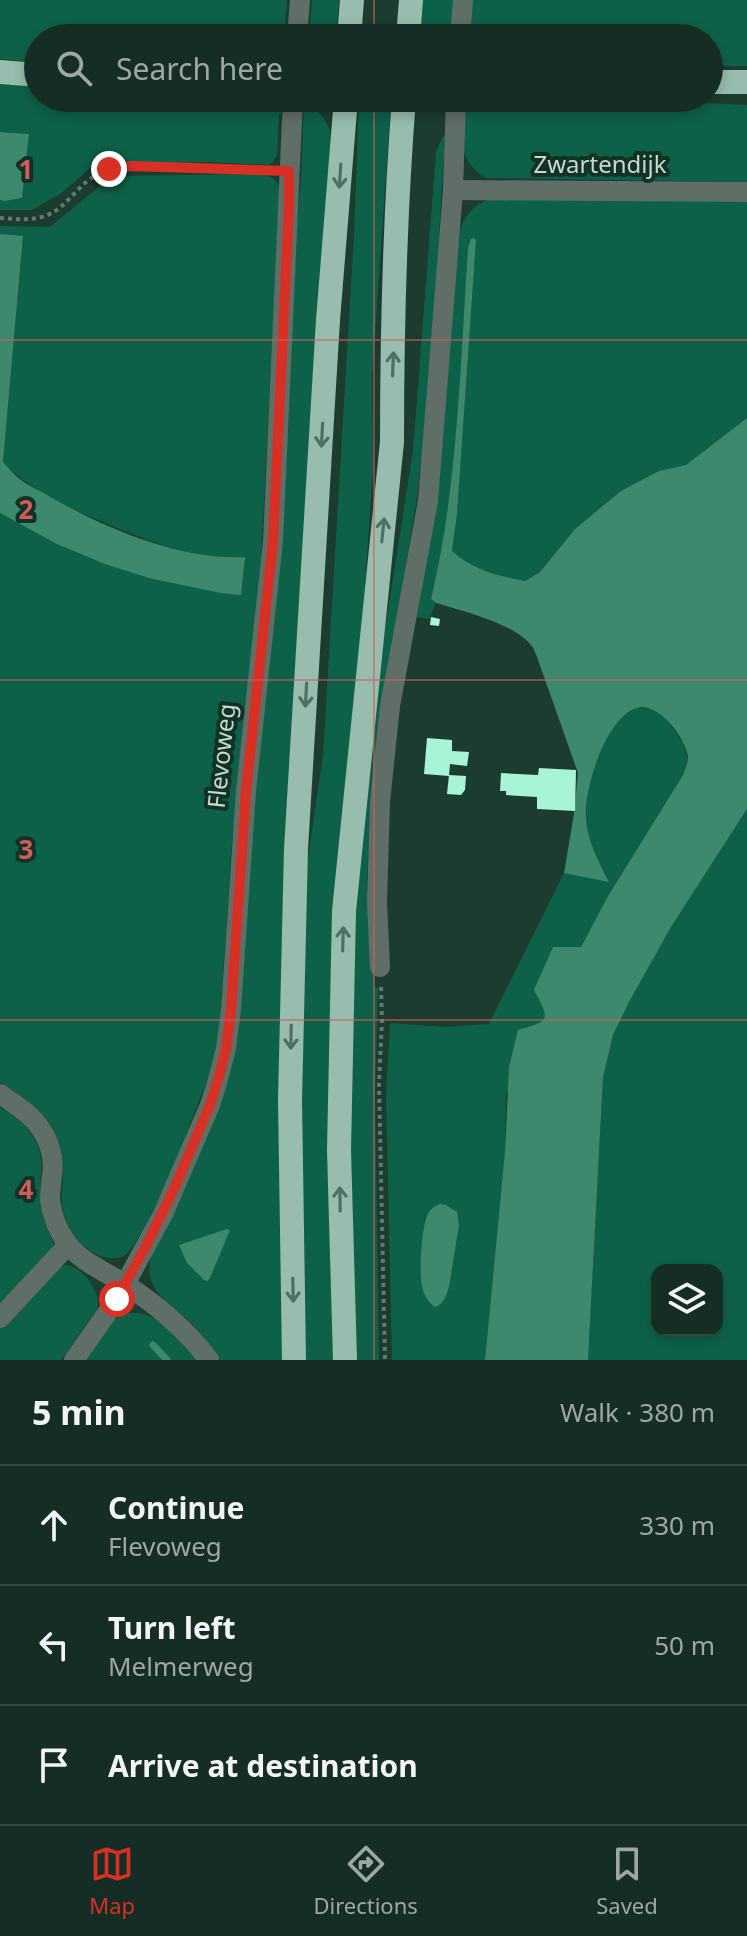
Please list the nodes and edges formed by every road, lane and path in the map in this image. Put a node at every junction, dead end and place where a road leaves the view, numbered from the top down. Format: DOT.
graph roads {
  1 [pos="300,0"];
  2 [pos="352,0"];
  3 [pos="411,0"];
  4 [pos="463,0"];
  5 [pos="298,24"];
  6 [pos="350,24"];
  7 [pos="409,24"];
  8 [pos="461,24"];
  9 [pos="0,72"];
  10 [pos="24,74"];
  11 [pos="723,82"];
  12 [pos="747,82"];
  13 [pos="292,112"];
  14 [pos="345,112"];
  15 [pos="403,112"];
  16 [pos="456,112"];
  17 [pos="289,171"];
  18 [pos="453,190"];
  19 [pos="747,192"];
  20 [pos="0,218"];
  21 [pos="380,967"];
  22 [pos="0,1094"];
  23 [pos="68,1245"];
  24 [pos="125,1284"];
  25 [pos="0,1318"];
  26 [pos="74,1360"];
  27 [pos="209,1360"];
  28 [pos="294,1360"];
  29 [pos="345,1360"];
  30 [pos="385,1360"];
  1 -- 5 [label="street"];
  2 -- 6 [label="highway"];
  3 -- 7 [label="highway"];
  4 -- 8 [label="street"];
  9 -- 10 [label="highway"];
  11 -- 12 [label="highway"];
  13 -- 17 [label="street, Flevoweg"];
  14 -- 28 [label="highway, one-way"];
  29 -- 15 [label="highway, one-way"];
  16 -- 18 [label="street"];
  17 -- 20 [label="path"];
  17 -- 24 [label="street, Flevoweg"];
  18 -- 19 [label="street, Zwartendijk"];
  18 -- 21 [label="street"];
  21 -- 30 [label="path"];
  22 -- 23 [label="street"];
  23 -- 24 [label="street"];
  23 -- 25 [label="street"];
  24 -- 26 [label="street, Flevoweg"];
  24 -- 27 [label="street"];
}
